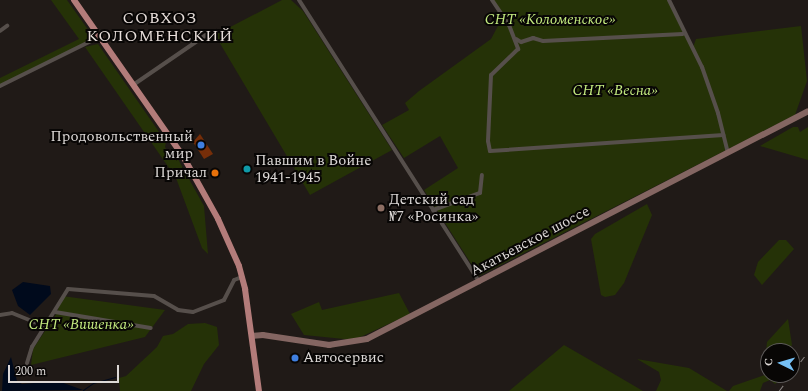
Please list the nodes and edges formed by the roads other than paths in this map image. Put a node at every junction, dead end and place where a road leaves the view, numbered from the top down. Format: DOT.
graph roads {
  1 [pos="74,0"];
  2 [pos="299,0"];
  3 [pos="492,0"];
  4 [pos="669,0"];
  5 [pos="7,26"];
  6 [pos="0,31"];
  7 [pos="209,33"];
  8 [pos="683,34"];
  9 [pos="99,36"];
  10 [pos="516,39"];
  11 [pos="133,85"];
  12 [pos="0,86"];
  13 [pos="808,111"];
  14 [pos="723,135"];
  15 [pos="727,150"];
  16 [pos="482,175"];
  17 [pos="433,210"];
  18 [pos="242,277"];
  19 [pos="480,282"];
  20 [pos="55,312"];
  21 [pos="0,315"];
  22 [pos="47,324"];
  23 [pos="151,328"];
  24 [pos="252,336"];
  25 [pos="27,363"];
  26 [pos="259,391"];
  1 -- 9 [label="main road"];
  2 -- 17 [label="street"];
  3 -- 10 [label="street"];
  4 -- 8 [label="street"];
  5 -- 6 [label="street"];
  7 -- 11 [label="street"];
  8 -- 10 [label="street"];
  8 -- 14 [label="street"];
  9 -- 11 [label="main road"];
  9 -- 12 [label="street"];
  10 -- 14 [label="street"];
  11 -- 18 [label="main road"];
  13 -- 19 [label="main road, Акатьевское шоссе"];
  14 -- 15 [label="street"];
  16 -- 17 [label="street"];
  17 -- 19 [label="street"];
  18 -- 20 [label="street"];
  18 -- 24 [label="main road"];
  19 -- 24 [label="main road, Акатьевское шоссе"];
  20 -- 22 [label="street"];
  20 -- 23 [label="street"];
  21 -- 22 [label="street"];
  22 -- 25 [label="street"];
  24 -- 26 [label="main road"];
}
